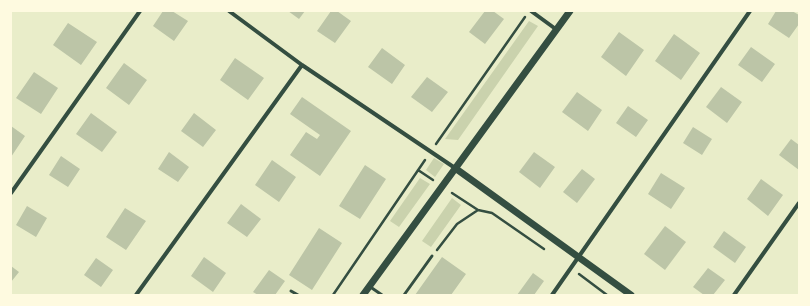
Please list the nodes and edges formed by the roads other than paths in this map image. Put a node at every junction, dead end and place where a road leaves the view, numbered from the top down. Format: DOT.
graph roads {
  1 [pos="140,11"];
  2 [pos="229,11"];
  3 [pos="531,11"];
  4 [pos="570,11"];
  5 [pos="750,11"];
  6 [pos="557,30"];
  7 [pos="302,65"];
  8 [pos="455,168"];
  9 [pos="11,193"];
  10 [pos="799,203"];
  11 [pos="432,256"];
  12 [pos="578,256"];
  13 [pos="369,286"];
  14 [pos="292,291"];
  15 [pos="136,295"];
  16 [pos="298,295"];
  17 [pos="363,295"];
  18 [pos="382,295"];
  19 [pos="404,295"];
  20 [pos="552,295"];
  21 [pos="631,295"];
  22 [pos="734,295"];
  1 -- 9 [label="street"];
  2 -- 7 [label="street"];
  3 -- 6 [label="street"];
  4 -- 6 [label="street"];
  5 -- 12 [label="street"];
  6 -- 8 [label="street"];
  7 -- 8 [label="street"];
  7 -- 15 [label="street"];
  8 -- 12 [label="street"];
  8 -- 13 [label="street"];
  10 -- 22 [label="street"];
  11 -- 19 [label="lane"];
  12 -- 20 [label="street"];
  12 -- 21 [label="street"];
  13 -- 17 [label="street"];
  13 -- 18 [label="lane"];
  14 -- 16 [label="lane"];
}
